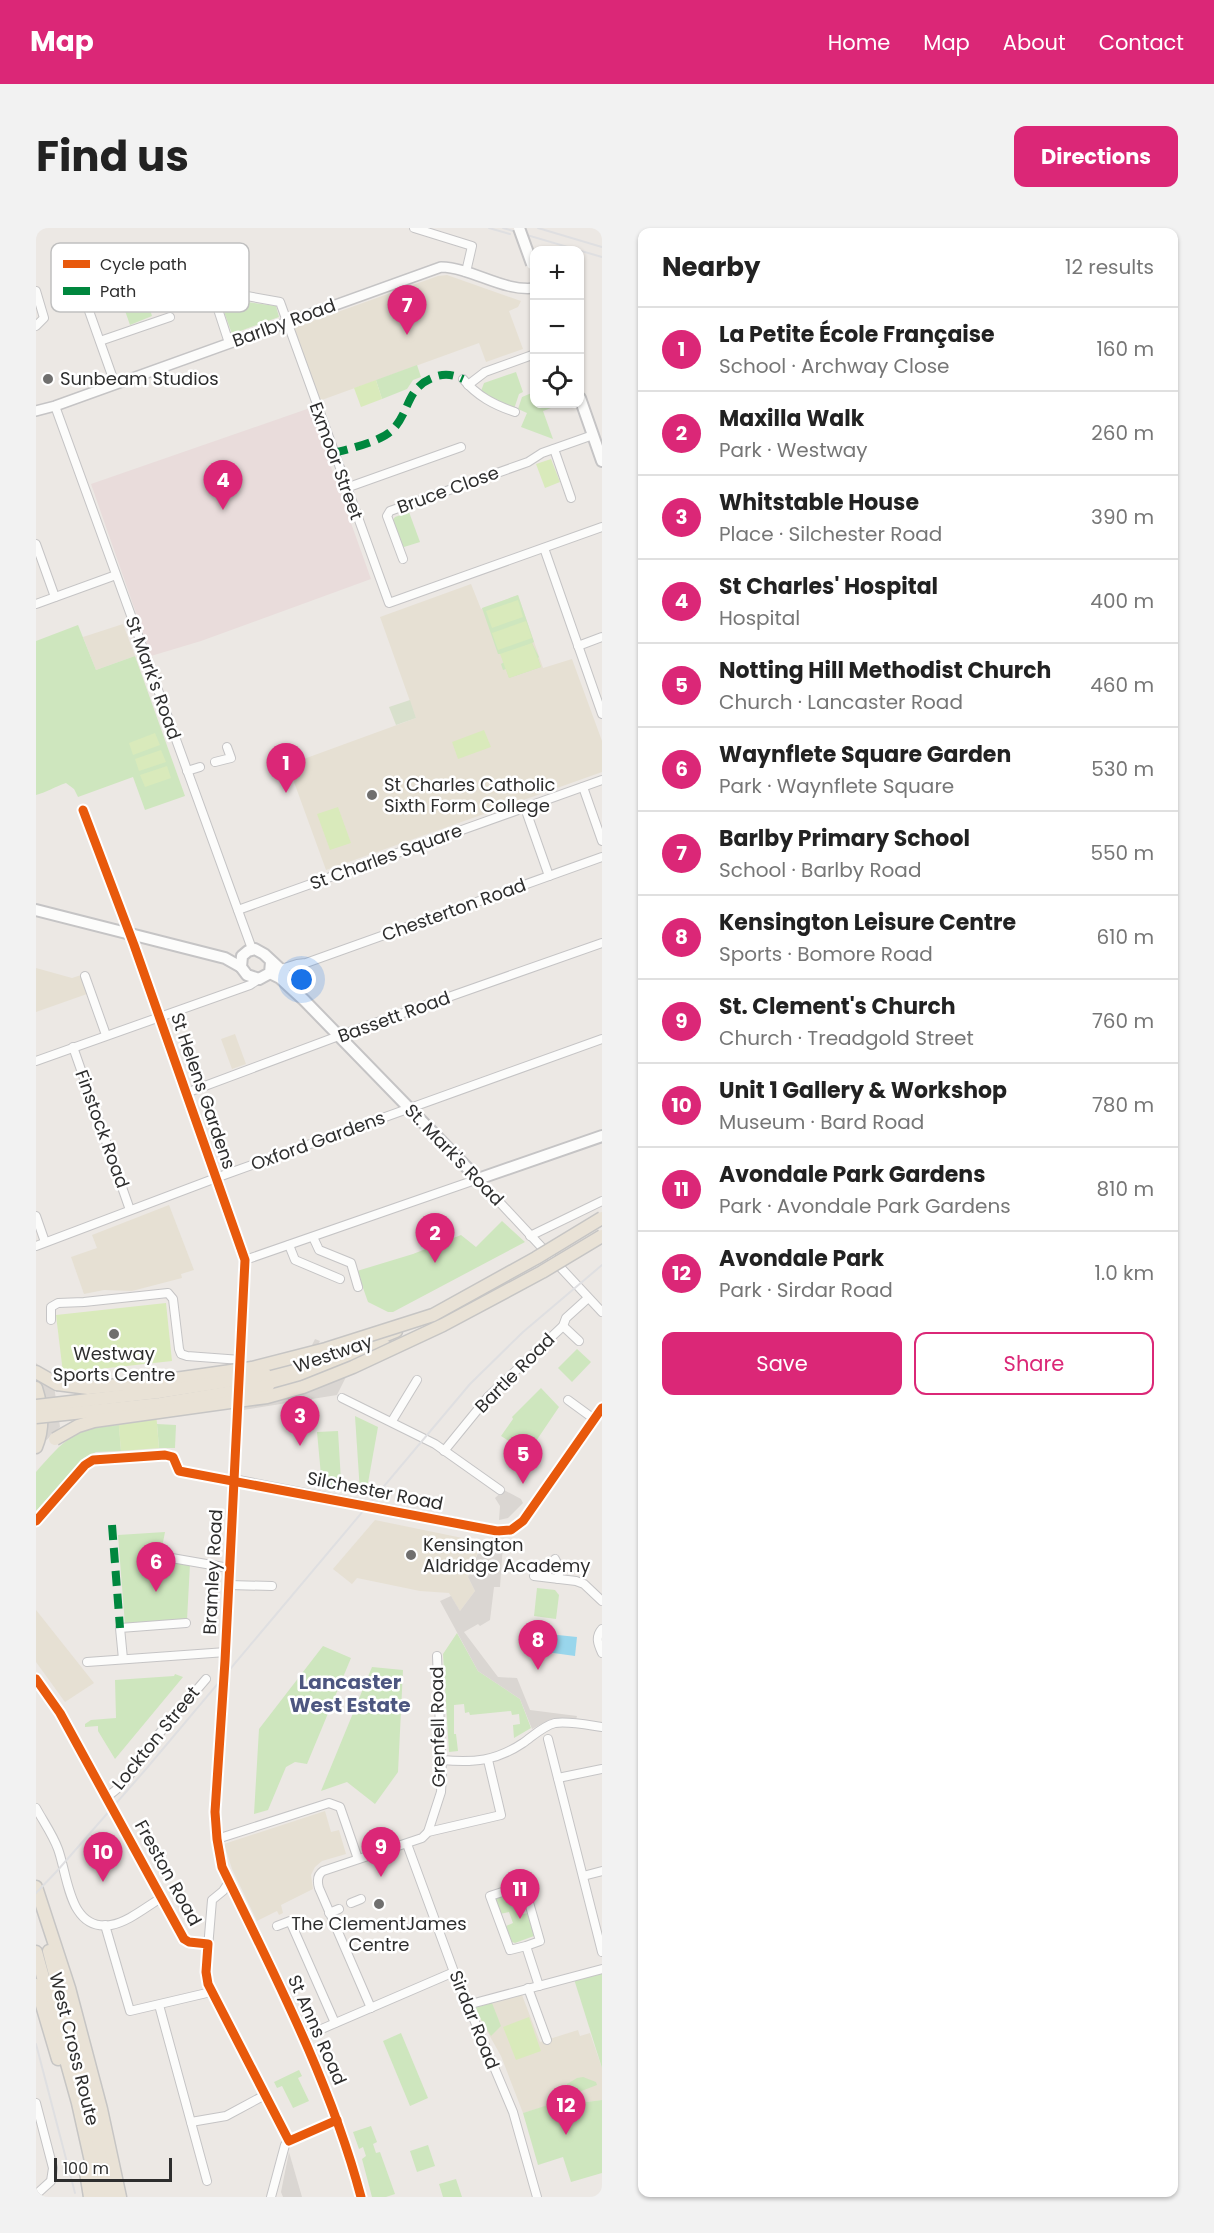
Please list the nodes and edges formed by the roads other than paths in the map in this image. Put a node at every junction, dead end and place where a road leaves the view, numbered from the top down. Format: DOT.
graph roads {
  1 [pos="414,228"];
  2 [pos="519,228"];
  3 [pos="530,259"];
  4 [pos="466,272"];
  5 [pos="530,288"];
  6 [pos="36,291"];
  7 [pos="249,296"];
  8 [pos="90,312"];
  9 [pos="219,312"];
  10 [pos="170,317"];
  11 [pos="287,322"];
  12 [pos="36,326"];
  13 [pos="100,341"];
  14 [pos="229,343"];
  15 [pos="530,355"];
  16 [pos="115,384"];
  17 [pos="56,406"];
  18 [pos="583,408"];
  19 [pos="36,411"];
  20 [pos="514,412"];
  21 [pos="593,435"];
  22 [pos="461,447"];
  23 [pos="554,449"];
  24 [pos="602,461"];
  25 [pos="346,488"];
  26 [pos="571,498"];
  27 [pos="602,527"];
  28 [pos="36,544"];
  29 [pos="544,549"];
  30 [pos="403,559"];
  31 [pos="116,575"];
  32 [pos="55,597"];
  33 [pos="36,604"];
  34 [pos="602,637"];
  35 [pos="578,646"];
  36 [pos="602,714"];
  37 [pos="227,747"];
  38 [pos="215,762"];
  39 [pos="200,767"];
  40 [pos="187,771"];
  41 [pos="602,780"];
  42 [pos="583,787"];
  43 [pos="525,808"];
  44 [pos="83,810"];
  45 [pos="602,841"];
  46 [pos="602,857"];
  47 [pos="549,876"];
  48 [pos="36,910"];
  49 [pos="238,910"];
  50 [pos="130,934"];
  51 [pos="602,943"];
  52 [pos="252,949"];
  53 [pos="306,963"];
  54 [pos="244,966"];
  55 [pos="274,968"];
  56 [pos="85,976"];
  57 [pos="259,979"];
  58 [pos="290,979"];
  59 [pos="244,987"];
  60 [pos="304,1000"];
  61 [pos="160,1018"];
  62 [pos="106,1035"];
  63 [pos="340,1036"];
  64 [pos="602,1039"];
  65 [pos="73,1047"];
  66 [pos="36,1061"];
  67 [pos="186,1093"];
  68 [pos="409,1108"];
  69 [pos="602,1136"];
  70 [pos="217,1178"];
  71 [pos="478,1179"];
  72 [pos="602,1201"];
  73 [pos="130,1210"];
  74 [pos="36,1216"];
  75 [pos="602,1218"];
  76 [pos="530,1236"];
  77 [pos="602,1236"];
  78 [pos="313,1237"];
  79 [pos="45,1242"];
  80 [pos="289,1245"];
  81 [pos="36,1246"];
  82 [pos="245,1260"];
  83 [pos="340,1279"];
  84 [pos="358,1287"];
  85 [pos="587,1299"];
  86 [pos="602,1312"];
  87 [pos="433,1315"];
  88 [pos="51,1320"];
  89 [pos="443,1325"];
  90 [pos="563,1326"];
  91 [pos="579,1341"];
  92 [pos="241,1360"];
  93 [pos="36,1372"];
  94 [pos="417,1380"];
  95 [pos="36,1388"];
  96 [pos="342,1398"];
  97 [pos="567,1400"];
  98 [pos="36,1406"];
  99 [pos="602,1407"];
  100 [pos="36,1417"];
  101 [pos="594,1419"];
  102 [pos="392,1421"];
  103 [pos="36,1447"];
  104 [pos="444,1451"];
  105 [pos="36,1455"];
  106 [pos="233,1480"];
  107 [pos="500,1490"];
  108 [pos="36,1521"];
  109 [pos="166,1557"];
  110 [pos="555,1559"];
  111 [pos="229,1568"];
  112 [pos="534,1576"];
  113 [pos="558,1579"];
  114 [pos="229,1585"];
  115 [pos="272,1586"];
  116 [pos="602,1601"];
  117 [pos="186,1623"];
  118 [pos="602,1629"];
  119 [pos="226,1652"];
  120 [pos="602,1653"];
  121 [pos="437,1656"];
  122 [pos="123,1659"];
  123 [pos="87,1662"];
  124 [pos="206,1678"];
  125 [pos="36,1679"];
  126 [pos="602,1727"];
  127 [pos="540,1745"];
  128 [pos="442,1760"];
  129 [pos="488,1760"];
  130 [pos="602,1769"];
  131 [pos="558,1778"];
  132 [pos="106,1798"];
  133 [pos="36,1808"];
  134 [pos="428,1832"];
  135 [pos="217,1839"];
  136 [pos="407,1844"];
  137 [pos="358,1859"];
  138 [pos="602,1871"];
  139 [pos="583,1876"];
  140 [pos="229,1882"];
  141 [pos="36,1887"];
  142 [pos="161,1899"];
  143 [pos="361,1899"];
  144 [pos="36,1901"];
  145 [pos="351,1903"];
  146 [pos="339,1909"];
  147 [pos="329,1913"];
  148 [pos="598,1918"];
  149 [pos="105,1925"];
  150 [pos="277,1926"];
  151 [pos="207,1944"];
  152 [pos="526,1946"];
  153 [pos="36,1952"];
  154 [pos="602,1952"];
  155 [pos="602,1969"];
  156 [pos="454,1972"];
  157 [pos="539,1986"];
  158 [pos="528,1988"];
  159 [pos="37,1989"];
  160 [pos="211,1992"];
  161 [pos="159,2005"];
  162 [pos="467,2005"];
  163 [pos="371,2008"];
  164 [pos="335,2023"];
  165 [pos="303,2037"];
  166 [pos="547,2040"];
  167 [pos="266,2095"];
  168 [pos="36,2103"];
  169 [pos="338,2120"];
  170 [pos="191,2122"];
  171 [pos="289,2141"];
  172 [pos="207,2181"];
  173 [pos="40,2193"];
  174 [pos="90,2197"];
  175 [pos="99,2197"];
  176 [pos="109,2197"];
  177 [pos="120,2197"];
  178 [pos="271,2197"];
  179 [pos="361,2197"];
  180 [pos="537,2197"];
  1 -- 4 [label="street"];
  2 -- 3 [label="main road, bridge"];
  4 -- 5 [label="street, Barlby Road"];
  4 -- 11 [label="street, Barlby Road"];
  6 -- 12 [label="street"];
  7 -- 11 [label="street, Exmoor Street"];
  8 -- 13 [label="street"];
  9 -- 14 [label="street, Exmoor Street"];
  10 -- 13 [label="street"];
  11 -- 14 [label="street, Barlby Road"];
  11 -- 25 [label="street, Exmoor Street"];
  13 -- 16 [label="street"];
  14 -- 16 [label="street, Barlby Road"];
  15 -- 20 [label="street"];
  16 -- 17 [label="street, Barlby Road"];
  17 -- 19 [label="street, Barlby Road"];
  17 -- 31 [label="street, St Mark's Road"];
  18 -- 21 [label="main road"];
  21 -- 23 [label="street, Bruce Close"];
  21 -- 24 [label="main road"];
  22 -- 25 [label="street"];
  23 -- 26 [label="street"];
  23 -- 30 [label="street, Bruce Close"];
  25 -- 29 [label="street, Exmoor Street"];
  27 -- 29 [label="street"];
  28 -- 32 [label="street"];
  29 -- 35 [label="street"];
  31 -- 32 [label="street"];
  31 -- 40 [label="street, St Mark's Road"];
  32 -- 33 [label="street"];
  34 -- 35 [label="street"];
  35 -- 36 [label="street"];
  37 -- 38 [label="street"];
  39 -- 40 [label="street"];
  40 -- 49 [label="street, St Mark's Road"];
  41 -- 42 [label="street, St Charles Square"];
  42 -- 43 [label="street, St Charles Square"];
  42 -- 45 [label="street"];
  43 -- 47 [label="street"];
  43 -- 49 [label="street, St Charles Square"];
  44 -- 50 [label="street"];
  46 -- 47 [label="street, Chesterton Road"];
  47 -- 53 [label="street, Chesterton Road"];
  48 -- 50 [label="main road"];
  49 -- 52 [label="street, St Mark's Road"];
  50 -- 54 [label="main road"];
  50 -- 61 [label="street, St Helens Gardens"];
  51 -- 63 [label="street, Bassett Road"];
  52 -- 54 [label="main road"];
  52 -- 55 [label="main road"];
  53 -- 55 [label="street, Chesterton Road"];
  53 -- 58 [label="street, Chesterton Road"];
  54 -- 57 [label="main road"];
  54 -- 59 [label="street"];
  55 -- 57 [label="main road"];
  55 -- 58 [label="main road, St. Mark's Road"];
  55 -- 60 [label="main road, St. Mark's Road"];
  56 -- 62 [label="street"];
  57 -- 59 [label="street"];
  58 -- 60 [label="main road, St. Mark's Road"];
  59 -- 61 [label="street"];
  60 -- 63 [label="main road, St. Mark's Road"];
  61 -- 62 [label="street"];
  61 -- 67 [label="street, St Helens Gardens"];
  62 -- 65 [label="street"];
  63 -- 67 [label="street, Bassett Road"];
  63 -- 68 [label="main road, St. Mark's Road"];
  64 -- 68 [label="street, Oxford Gardens"];
  65 -- 66 [label="street"];
  65 -- 73 [label="street, Finstock Road"];
  67 -- 70 [label="street, St Helens Gardens"];
  68 -- 70 [label="street, Oxford Gardens"];
  68 -- 71 [label="main road, St. Mark's Road"];
  69 -- 71 [label="main road"];
  70 -- 73 [label="street, Oxford Gardens"];
  70 -- 82 [label="street, St Helens Gardens"];
  71 -- 76 [label="street, St. Mark's Road"];
  71 -- 78 [label="street"];
  72 -- 76 [label="street"];
  73 -- 79 [label="street, Oxford Gardens"];
  74 -- 79 [label="street"];
  75 -- 87 [label="highway, Westway, bridge"];
  76 -- 85 [label="street, St. Mark's Road"];
  77 -- 89 [label="highway, Westway, bridge"];
  78 -- 80 [label="street"];
  78 -- 84 [label="street"];
  79 -- 81 [label="street, Oxford Gardens"];
  80 -- 82 [label="street"];
  80 -- 83 [label="street"];
  82 -- 92 [label="street, Bramley Road"];
  85 -- 86 [label="street, St. Mark's Road"];
  85 -- 90 [label="street, Bartle Road"];
  87 -- 93 [label="highway, bridge"];
  87 -- 98 [label="highway, Westway, bridge"];
  88 -- 92 [label="street"];
  89 -- 100 [label="highway, Westway, bridge"];
  89 -- 105 [label="highway, bridge"];
  90 -- 91 [label="street"];
  90 -- 104 [label="street, Bartle Road"];
  92 -- 106 [label="street, Bramley Road"];
  94 -- 102 [label="street"];
  95 -- 103 [label="highway, bridge"];
  96 -- 102 [label="street"];
  97 -- 101 [label="street"];
  99 -- 101 [label="street"];
  101 -- 106 [label="street, Silchester Road"];
  102 -- 104 [label="street"];
  104 -- 107 [label="street"];
  106 -- 108 [label="street"];
  106 -- 111 [label="street, Bramley Road"];
  109 -- 111 [label="street"];
  110 -- 113 [label="street"];
  111 -- 114 [label="street, Bramley Road"];
  112 -- 113 [label="street"];
  113 -- 116 [label="street"];
  114 -- 115 [label="street"];
  114 -- 119 [label="street, Bramley Road"];
  117 -- 122 [label="street"];
  118 -- 120 [label="street"];
  119 -- 122 [label="street"];
  119 -- 135 [label="street, Bramley Road"];
  121 -- 128 [label="street, Grenfell Road"];
  122 -- 123 [label="street"];
  124 -- 132 [label="street, Lockton Street"];
  125 -- 132 [label="street, Freston Road"];
  126 -- 129 [label="street"];
  127 -- 131 [label="street"];
  128 -- 129 [label="street"];
  128 -- 134 [label="street, Grenfell Road"];
  129 -- 134 [label="street"];
  130 -- 131 [label="street"];
  131 -- 139 [label="street"];
  132 -- 142 [label="street, Freston Road"];
  133 -- 149 [label="street"];
  134 -- 136 [label="street"];
  135 -- 137 [label="street"];
  135 -- 140 [label="street, Bramley Road"];
  136 -- 137 [label="street"];
  136 -- 156 [label="street, Sirdar Road"];
  137 -- 147 [label="street"];
  138 -- 139 [label="street"];
  139 -- 148 [label="street"];
  140 -- 151 [label="street"];
  140 -- 165 [label="street, St Anns Road"];
  141 -- 177 [label="highway"];
  142 -- 149 [label="street"];
  142 -- 151 [label="street, Freston Road"];
  143 -- 145 [label="street"];
  144 -- 176 [label="highway, West Cross Route"];
  146 -- 147 [label="street"];
  147 -- 163 [label="street"];
  148 -- 154 [label="street"];
  149 -- 161 [label="street"];
  150 -- 164 [label="street"];
  151 -- 160 [label="street, Freston Road"];
  152 -- 152 [label="street"];
  152 -- 157 [label="street"];
  153 -- 175 [label="highway, West Cross Route"];
  155 -- 157 [label="street"];
  156 -- 162 [label="street, Sirdar Road"];
  156 -- 163 [label="street"];
  157 -- 158 [label="street"];
  158 -- 162 [label="street"];
  158 -- 166 [label="street"];
  159 -- 174 [label="highway"];
  160 -- 161 [label="street"];
  160 -- 167 [label="street, Freston Road"];
  161 -- 170 [label="street"];
  162 -- 180 [label="street, Sirdar Road"];
  163 -- 164 [label="street"];
  164 -- 165 [label="street"];
  165 -- 169 [label="street, St Anns Road"];
  167 -- 170 [label="street"];
  167 -- 171 [label="street, Freston Road"];
  168 -- 173 [label="street"];
  169 -- 171 [label="street"];
  169 -- 179 [label="street, St Anns Road"];
  170 -- 172 [label="street"];
  171 -- 178 [label="street"];
}
